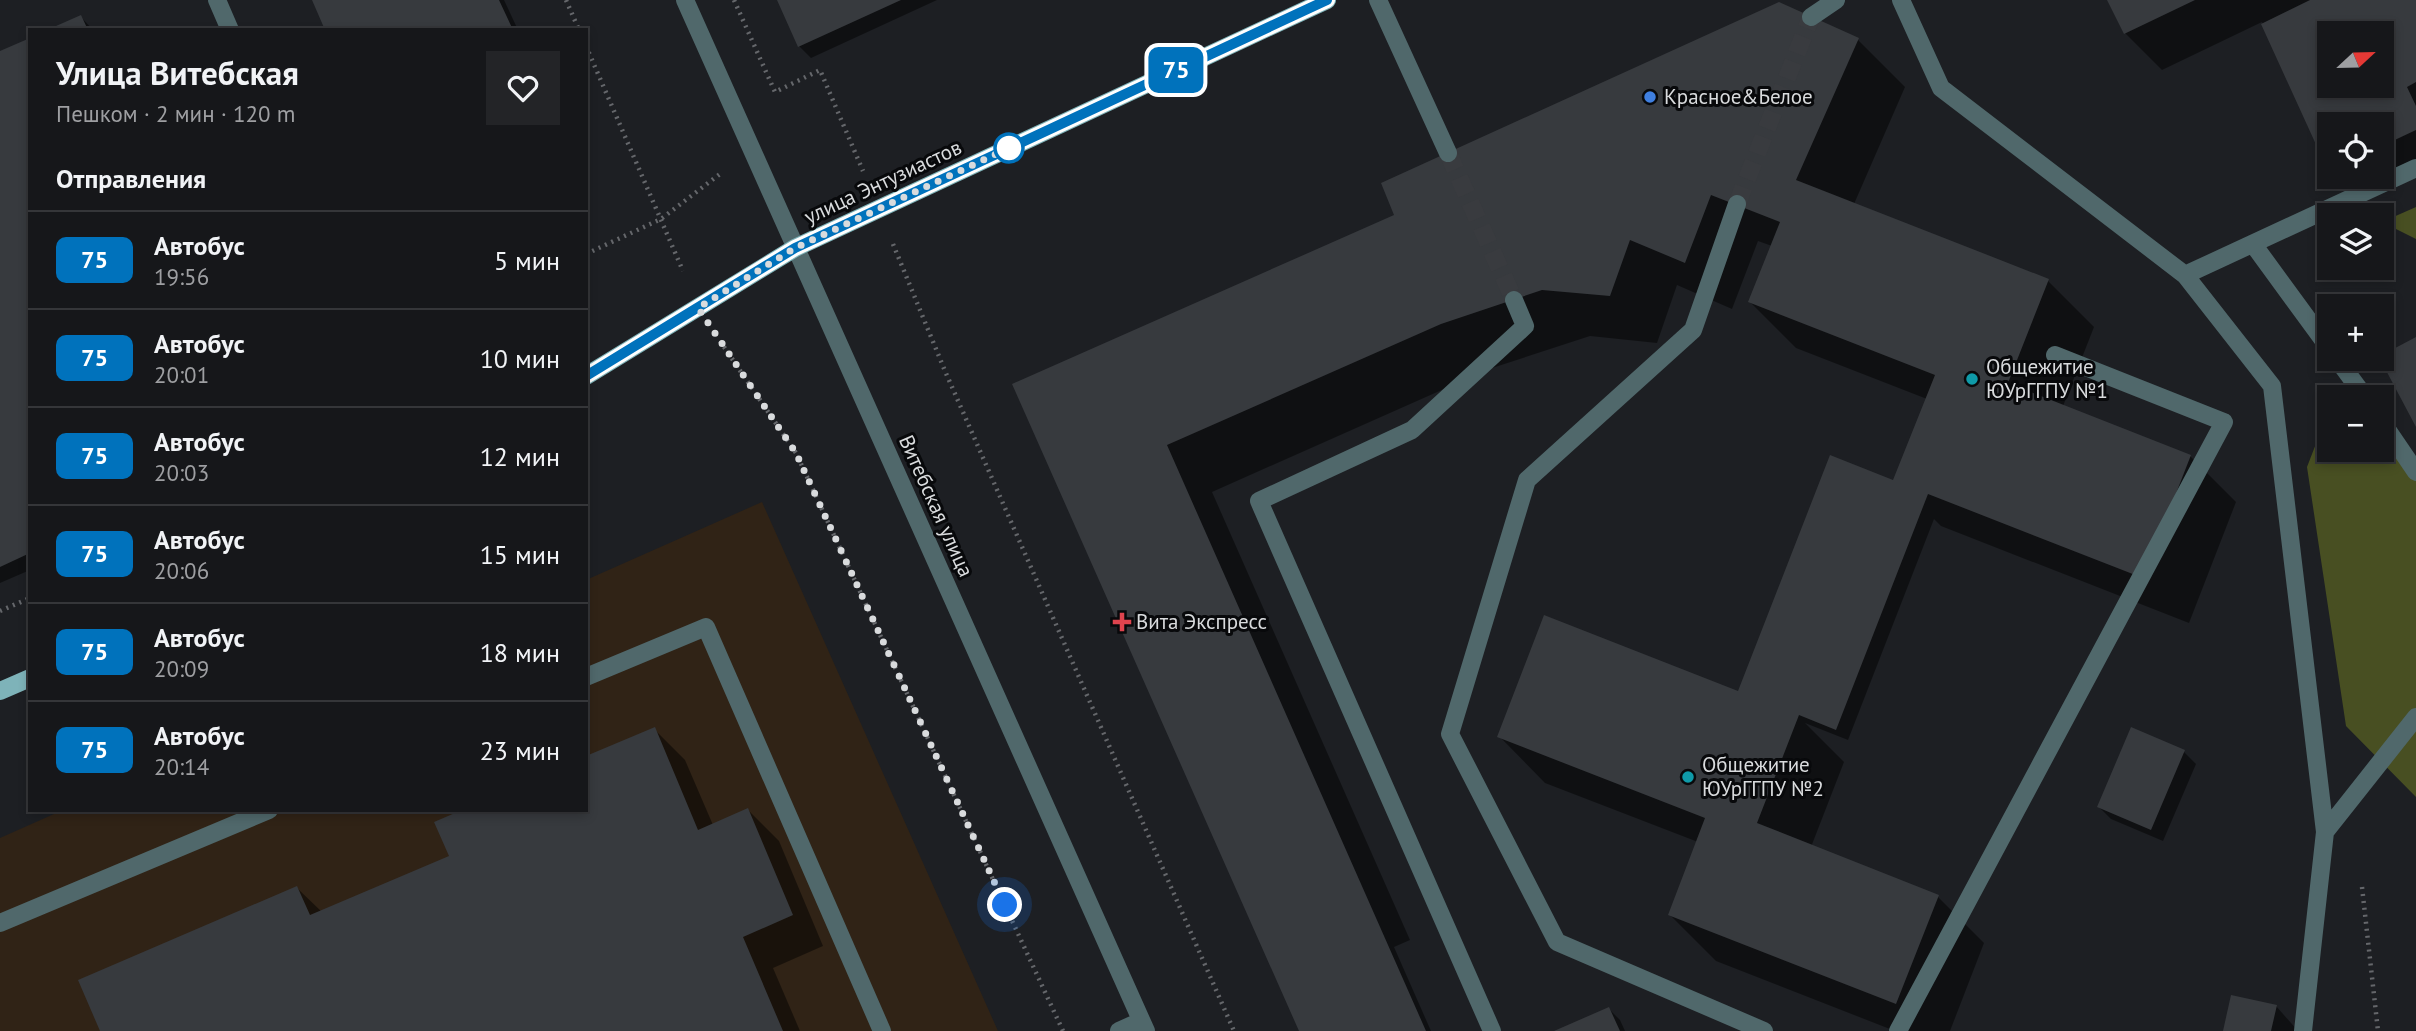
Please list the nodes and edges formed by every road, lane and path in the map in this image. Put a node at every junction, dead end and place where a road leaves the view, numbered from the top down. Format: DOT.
graph roads {
  1 [pos="217,0"];
  2 [pos="566,0"];
  3 [pos="685,0"];
  4 [pos="734,0"];
  5 [pos="1327,0"];
  6 [pos="1378,0"];
  7 [pos="1836,0"];
  8 [pos="1901,0"];
  9 [pos="1811,17"];
  10 [pos="229,28"];
  11 [pos="578,28"];
  12 [pos="588,51"];
  13 [pos="751,149"];
  14 [pos="1448,153"];
  15 [pos="2416,168"];
  16 [pos="1737,204"];
  17 [pos="878,209"];
  18 [pos="662,219"];
  19 [pos="2253,244"];
  20 [pos="795,248"];
  21 [pos="588,253"];
  22 [pos="2185,275"];
  23 [pos="1514,300"];
  24 [pos="698,308"];
  25 [pos="2317,332"];
  26 [pos="2055,355"];
  27 [pos="588,375"];
  28 [pos="2394,440"];
  29 [pos="2416,472"];
  30 [pos="28,599"];
  31 [pos="0,611"];
  32 [pos="588,676"];
  33 [pos="28,679"];
  34 [pos="0,691"];
  35 [pos="2416,717"];
  36 [pos="264,812"];
  37 [pos="2325,832"];
  38 [pos="2361,881"];
  39 [pos="0,923"];
  40 [pos="1143,1026"];
  41 [pos="883,1031"];
  42 [pos="1063,1031"];
  43 [pos="1119,1031"];
  44 [pos="1234,1031"];
  45 [pos="1492,1031"];
  46 [pos="1765,1031"];
  47 [pos="1898,1031"];
  48 [pos="2303,1031"];
  49 [pos="2378,1031"];
  1 -- 10 [label="street"];
  2 -- 11 [label="path"];
  3 -- 13 [label="street, Витебская улица"];
  4 -- 17 [label="path"];
  5 -- 17 [label="main road, улица Энтузиастов"];
  6 -- 14 [label="street"];
  7 -- 9 [label="street"];
  8 -- 22 [label="street"];
  12 -- 18 [label="path"];
  13 -- 18 [label="path"];
  13 -- 20 [label="street, Витебская улица"];
  15 -- 19 [label="street"];
  16 -- 46 [label="street"];
  17 -- 20 [label="main road, улица Энтузиастов"];
  17 -- 44 [label="path"];
  18 -- 21 [label="path"];
  18 -- 24 [label="path"];
  19 -- 22 [label="street"];
  19 -- 25 [label="street"];
  20 -- 24 [label="main road, улица Энтузиастов"];
  20 -- 40 [label="street, Витебская улица"];
  22 -- 37 [label="street"];
  23 -- 45 [label="street"];
  24 -- 27 [label="main road, улица Энтузиастов"];
  24 -- 42 [label="path"];
  26 -- 47 [label="street"];
  28 -- 29 [label="street"];
  30 -- 31 [label="path"];
  32 -- 41 [label="street"];
  33 -- 34 [label="main road"];
  35 -- 37 [label="street"];
  36 -- 39 [label="street"];
  37 -- 48 [label="street"];
  38 -- 49 [label="path"];
  40 -- 43 [label="street"];
}
